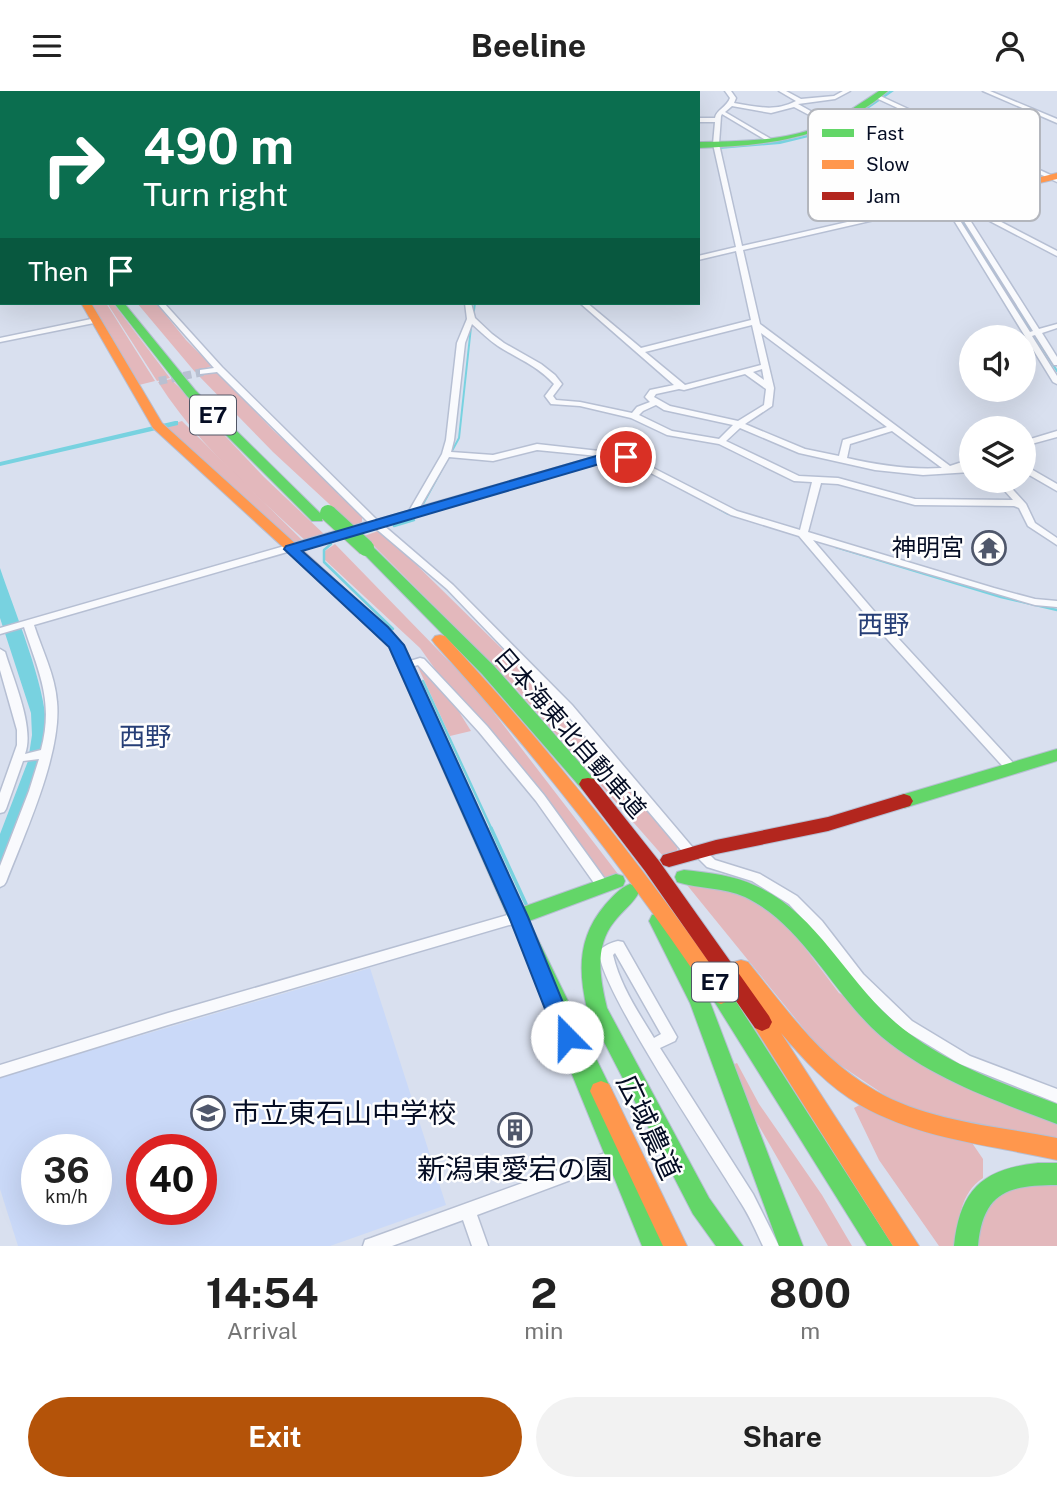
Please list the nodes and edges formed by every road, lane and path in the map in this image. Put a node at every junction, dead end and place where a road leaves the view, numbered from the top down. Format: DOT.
graph roads {
  1 [pos="728,91"];
  2 [pos="782,91"];
  3 [pos="847,91"];
  4 [pos="986,91"];
  5 [pos="876,93"];
  6 [pos="798,103"];
  7 [pos="732,104"];
  8 [pos="851,109"];
  9 [pos="910,109"];
  10 [pos="1029,109"];
  11 [pos="722,112"];
  12 [pos="808,112"];
  13 [pos="1040,114"];
  14 [pos="700,120"];
  15 [pos="717,120"];
  16 [pos="1057,121"];
  17 [pos="808,130"];
  18 [pos="769,140"];
  19 [pos="700,145"];
  20 [pos="716,145"];
  21 [pos="860,221"];
  22 [pos="961,221"];
  23 [pos="964,221"];
  24 [pos="990,221"];
  25 [pos="739,248"];
  26 [pos="1057,254"];
  27 [pos="700,258"];
  28 [pos="991,259"];
  29 [pos="982,261"];
  30 [pos="87,305"];
  31 [pos="121,305"];
  32 [pos="134,305"];
  33 [pos="162,305"];
  34 [pos="468,305"];
  35 [pos="585,305"];
  36 [pos="471,319"];
  37 [pos="96,320"];
  38 [pos="755,323"];
  39 [pos="1026,325"];
  40 [pos="1028,325"];
  41 [pos="1057,326"];
  42 [pos="1036,332"];
  43 [pos="1036,338"];
  44 [pos="0,340"];
  45 [pos="1036,341"];
  46 [pos="639,351"];
  47 [pos="1057,363"];
  48 [pos="766,366"];
  49 [pos="219,369"];
  50 [pos="203,372"];
  51 [pos="746,372"];
  52 [pos="1057,382"];
  53 [pos="680,386"];
  54 [pos="770,388"];
  55 [pos="656,402"];
  56 [pos="634,416"];
  57 [pos="739,424"];
  58 [pos="893,428"];
  59 [pos="1057,434"];
  60 [pos="1036,441"];
  61 [pos="721,442"];
  62 [pos="446,454"];
  63 [pos="610,456"];
  64 [pos="842,460"];
  65 [pos="959,466"];
  66 [pos="949,469"];
  67 [pos="959,469"];
  68 [pos="1036,475"];
  69 [pos="817,480"];
  70 [pos="1057,488"];
  71 [pos="1011,493"];
  72 [pos="1023,506"];
  73 [pos="322,515"];
  74 [pos="411,515"];
  75 [pos="377,524"];
  76 [pos="803,534"];
  77 [pos="1057,542"];
  78 [pos="291,549"];
  79 [pos="359,551"];
  80 [pos="1057,604"];
  81 [pos="26,624"];
  82 [pos="0,631"];
  83 [pos="0,652"];
  84 [pos="404,666"];
  85 [pos="527,734"];
  86 [pos="45,753"];
  87 [pos="1057,755"];
  88 [pos="25,758"];
  89 [pos="1012,769"];
  90 [pos="0,809"];
  91 [pos="613,814"];
  92 [pos="6,852"];
  93 [pos="694,852"];
  94 [pos="670,860"];
  95 [pos="684,877"];
  96 [pos="0,882"];
  97 [pos="610,883"];
  98 [pos="630,892"];
  99 [pos="518,917"];
  100 [pos="651,1046"];
  101 [pos="0,1071"];
  102 [pos="1057,1096"];
  103 [pos="1057,1114"];
  104 [pos="1057,1149"];
  105 [pos="632,1150"];
  106 [pos="615,1156"];
  107 [pos="1057,1174"];
  108 [pos="468,1212"];
  109 [pos="370,1246"];
  110 [pos="480,1246"];
  111 [pos="654,1246"];
  112 [pos="675,1246"];
  113 [pos="731,1246"];
  114 [pos="771,1246"];
  115 [pos="791,1246"];
  116 [pos="881,1246"];
  117 [pos="907,1246"];
  118 [pos="966,1246"];
  1 -- 7 [label="street"];
  2 -- 6 [label="street"];
  3 -- 6 [label="street"];
  4 -- 10 [label="street"];
  5 -- 8 [label="main road"];
  5 -- 9 [label="street"];
  6 -- 7 [label="street"];
  6 -- 12 [label="street"];
  7 -- 11 [label="street"];
  11 -- 15 [label="street"];
  11 -- 18 [label="street"];
  13 -- 16 [label="street"];
  14 -- 15 [label="street"];
  15 -- 20 [label="street"];
  17 -- 18 [label="main road"];
  18 -- 20 [label="main road"];
  19 -- 20 [label="main road"];
  20 -- 25 [label="street"];
  21 -- 25 [label="street"];
  22 -- 29 [label="street"];
  23 -- 28 [label="street"];
  24 -- 26 [label="street"];
  25 -- 27 [label="street"];
  25 -- 38 [label="street"];
  28 -- 29 [label="street"];
  28 -- 40 [label="street"];
  29 -- 39 [label="street"];
  30 -- 37 [label="main road, 広域農道"];
  31 -- 73 [label="main road, 日本海東北自動車道 / E7"];
  32 -- 73 [label="main road, 日本海東北自動車道 / E7"];
  33 -- 49 [label="street"];
  34 -- 36 [label="street"];
  35 -- 46 [label="street"];
  36 -- 56 [label="street"];
  36 -- 62 [label="street"];
  37 -- 44 [label="street"];
  37 -- 78 [label="main road, 広域農道"];
  38 -- 46 [label="street"];
  38 -- 48 [label="street"];
  38 -- 58 [label="street"];
  41 -- 42 [label="street"];
  43 -- 47 [label="street"];
  45 -- 52 [label="street"];
  46 -- 53 [label="street"];
  48 -- 51 [label="street"];
  48 -- 54 [label="street"];
  49 -- 50 [label="street"];
  49 -- 75 [label="street"];
  51 -- 53 [label="street"];
  51 -- 54 [label="street"];
  53 -- 55 [label="street"];
  54 -- 57 [label="street"];
  55 -- 56 [label="street"];
  55 -- 57 [label="street"];
  56 -- 61 [label="street"];
  57 -- 61 [label="street"];
  57 -- 64 [label="street"];
  58 -- 64 [label="street"];
  58 -- 66 [label="street"];
  59 -- 60 [label="street"];
  61 -- 69 [label="street"];
  62 -- 63 [label="street"];
  62 -- 74 [label="street"];
  63 -- 74 [label="street"];
  63 -- 76 [label="street"];
  64 -- 66 [label="street"];
  65 -- 66 [label="street"];
  66 -- 67 [label="street"];
  68 -- 70 [label="street"];
  69 -- 72 [label="street"];
  69 -- 76 [label="street"];
  71 -- 72 [label="street"];
  72 -- 77 [label="street"];
  73 -- 79 [label="main road, 日本海東北自動車道 / E7"];
  74 -- 75 [label="street"];
  75 -- 78 [label="street"];
  75 -- 93 [label="street"];
  76 -- 80 [label="street"];
  76 -- 89 [label="street"];
  78 -- 81 [label="street"];
  78 -- 84 [label="main road, 広域農道"];
  79 -- 85 [label="main road, 日本海東北自動車道 / E7"];
  79 -- 91 [label="main road, 日本海東北自動車道 / E7"];
  81 -- 82 [label="street"];
  81 -- 92 [label="street"];
  83 -- 90 [label="street"];
  84 -- 97 [label="street"];
  84 -- 99 [label="main road, 広域農道"];
  85 -- 115 [label="main road"];
  85 -- 116 [label="main road, 日本海東北自動車道 / E7"];
  86 -- 88 [label="street"];
  87 -- 89 [label="main road"];
  89 -- 93 [label="main road"];
  91 -- 104 [label="main road"];
  91 -- 117 [label="main road, 日本海東北自動車道 / E7"];
  92 -- 96 [label="street"];
  93 -- 94 [label="main road"];
  93 -- 102 [label="street"];
  95 -- 103 [label="main road"];
  97 -- 99 [label="main road"];
  98 -- 113 [label="main road"];
  99 -- 101 [label="street"];
  99 -- 105 [label="main road, 広域農道"];
  99 -- 106 [label="main road, 広域農道"];
  100 -- 100 [label="street"];
  100 -- 114 [label="street"];
  105 -- 106 [label="street"];
  105 -- 112 [label="main road, 広域農道"];
  106 -- 108 [label="street"];
  106 -- 111 [label="main road, 広域農道"];
  107 -- 118 [label="main road"];
  108 -- 109 [label="street"];
  108 -- 110 [label="street"];
}
